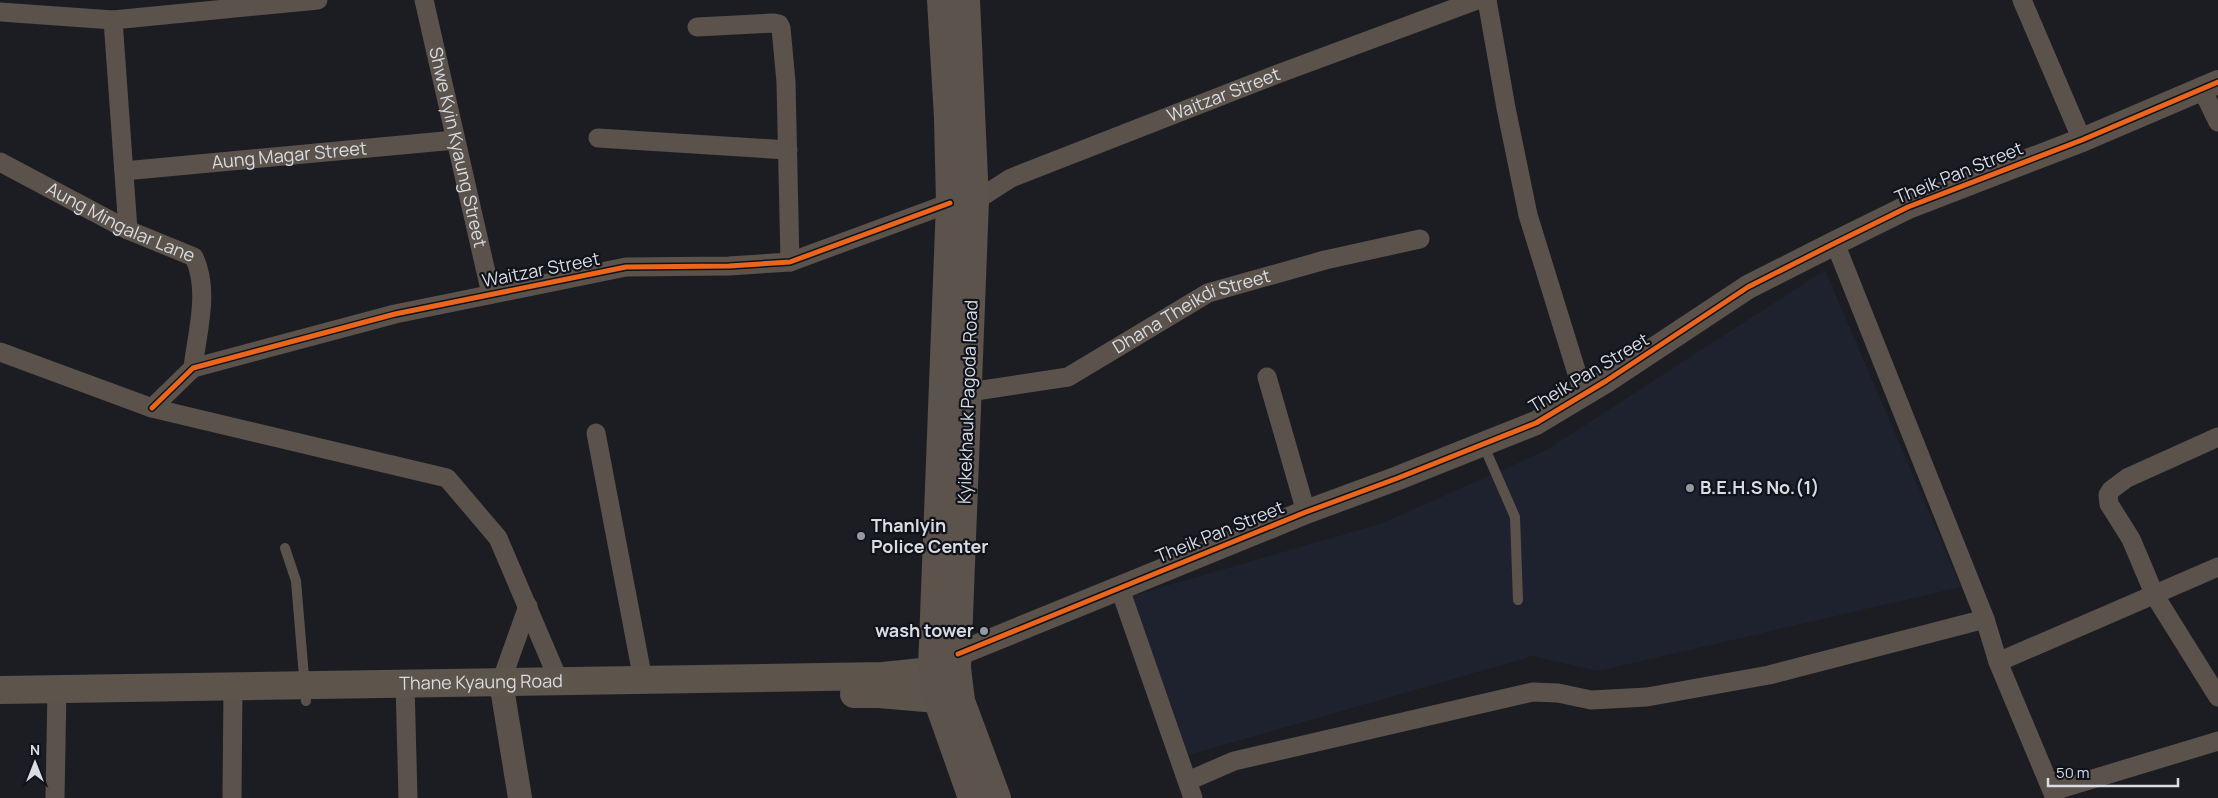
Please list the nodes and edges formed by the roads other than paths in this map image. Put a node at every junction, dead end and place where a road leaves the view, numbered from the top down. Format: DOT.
graph roads {
  1 [pos="318,0"];
  2 [pos="424,0"];
  3 [pos="941,0"];
  4 [pos="966,0"];
  5 [pos="1477,0"];
  6 [pos="1487,0"];
  7 [pos="2022,0"];
  8 [pos="0,12"];
  9 [pos="113,20"];
  10 [pos="698,27"];
  11 [pos="2210,86"];
  12 [pos="2218,122"];
  13 [pos="598,138"];
  14 [pos="455,140"];
  15 [pos="2082,140"];
  16 [pos="788,150"];
  17 [pos="0,162"];
  18 [pos="124,171"];
  19 [pos="963,202"];
  20 [pos="128,230"];
  21 [pos="1420,239"];
  22 [pos="1834,243"];
  23 [pos="790,262"];
  24 [pos="491,294"];
  25 [pos="0,352"];
  26 [pos="192,368"];
  27 [pos="1267,377"];
  28 [pos="969,392"];
  29 [pos="1584,396"];
  30 [pos="152,408"];
  31 [pos="596,433"];
  32 [pos="2218,437"];
  33 [pos="1483,444"];
  34 [pos="1306,512"];
  35 [pos="285,548"];
  36 [pos="2218,567"];
  37 [pos="1120,589"];
  38 [pos="2155,596"];
  39 [pos="1518,600"];
  40 [pos="528,606"];
  41 [pos="1985,619"];
  42 [pos="958,654"];
  43 [pos="1998,662"];
  44 [pos="932,668"];
  45 [pos="643,680"];
  46 [pos="559,681"];
  47 [pos="0,690"];
  48 [pos="502,691"];
  49 [pos="406,692"];
  50 [pos="305,693"];
  51 [pos="233,694"];
  52 [pos="57,696"];
  53 [pos="2218,696"];
  54 [pos="949,700"];
  55 [pos="0,703"];
  56 [pos="2218,741"];
  57 [pos="1191,790"];
  58 [pos="2054,794"];
  59 [pos="55,798"];
  60 [pos="232,798"];
  61 [pos="408,798"];
  62 [pos="520,798"];
  63 [pos="972,798"];
  64 [pos="998,798"];
  1 -- 9 [label="street"];
  2 -- 14 [label="street, Shwe Kyin Kyaung Street"];
  3 -- 19 [label="main road, Kyikekhauk Pagoda Road"];
  4 -- 19 [label="main road, Kyikekhauk Pagoda Road"];
  5 -- 19 [label="street, Waitzar Street"];
  6 -- 29 [label="street"];
  7 -- 15 [label="street"];
  8 -- 9 [label="street"];
  9 -- 18 [label="street"];
  10 -- 16 [label="street"];
  11 -- 12 [label="street"];
  11 -- 15 [label="street, Theik Pan Street"];
  13 -- 16 [label="street"];
  14 -- 18 [label="street, Aung Magar Street"];
  14 -- 24 [label="street, Shwe Kyin Kyaung Street"];
  15 -- 22 [label="street, Theik Pan Street"];
  16 -- 23 [label="street"];
  17 -- 20 [label="street, Aung Mingalar Lane"];
  18 -- 20 [label="street"];
  19 -- 23 [label="street, Waitzar Street"];
  19 -- 28 [label="main road, Kyikekhauk Pagoda Road"];
  19 -- 44 [label="main road, Kyikekhauk Pagoda Road"];
  20 -- 26 [label="street, Aung Mingalar Lane"];
  21 -- 28 [label="street, Dhana Theikdi Street"];
  22 -- 29 [label="street, Theik Pan Street"];
  22 -- 41 [label="street"];
  23 -- 24 [label="street, Waitzar Street"];
  24 -- 26 [label="street, Waitzar Street"];
  25 -- 30 [label="street"];
  26 -- 30 [label="street"];
  27 -- 34 [label="street"];
  28 -- 42 [label="main road, Kyikekhauk Pagoda Road"];
  29 -- 33 [label="street, Theik Pan Street"];
  30 -- 40 [label="street"];
  31 -- 45 [label="street"];
  32 -- 38 [label="street"];
  33 -- 34 [label="street, Theik Pan Street"];
  33 -- 39 [label="lane"];
  34 -- 37 [label="street, Theik Pan Street"];
  35 -- 50 [label="lane"];
  36 -- 38 [label="street"];
  37 -- 42 [label="street, Theik Pan Street"];
  37 -- 57 [label="street"];
  38 -- 43 [label="street"];
  38 -- 53 [label="street"];
  40 -- 46 [label="street"];
  40 -- 48 [label="street"];
  41 -- 43 [label="street"];
  41 -- 57 [label="street"];
  42 -- 44 [label="main road, Thane Kyaung Road"];
  42 -- 54 [label="main road, Kyikekhauk Pagoda Road"];
  43 -- 58 [label="street"];
  44 -- 45 [label="main road, Thane Kyaung Road"];
  44 -- 54 [label="main road, Kyikekhauk Pagoda Road"];
  45 -- 46 [label="main road, Thane Kyaung Road"];
  46 -- 48 [label="main road, Thane Kyaung Road"];
  47 -- 52 [label="main road, Thane Kyaung Road"];
  48 -- 49 [label="main road, Thane Kyaung Road"];
  48 -- 54 [label="main road, Thane Kyaung Road"];
  48 -- 62 [label="street"];
  49 -- 50 [label="main road, Thane Kyaung Road"];
  49 -- 61 [label="street"];
  50 -- 51 [label="main road, Thane Kyaung Road"];
  51 -- 52 [label="main road, Thane Kyaung Road"];
  51 -- 60 [label="street"];
  52 -- 55 [label="main road, Thane Kyaung Road"];
  52 -- 59 [label="street"];
  54 -- 63 [label="main road, Kyikekhauk Pagoda Road"];
  54 -- 64 [label="main road, Kyikekhauk Pagoda Road"];
  56 -- 58 [label="street"];
}
